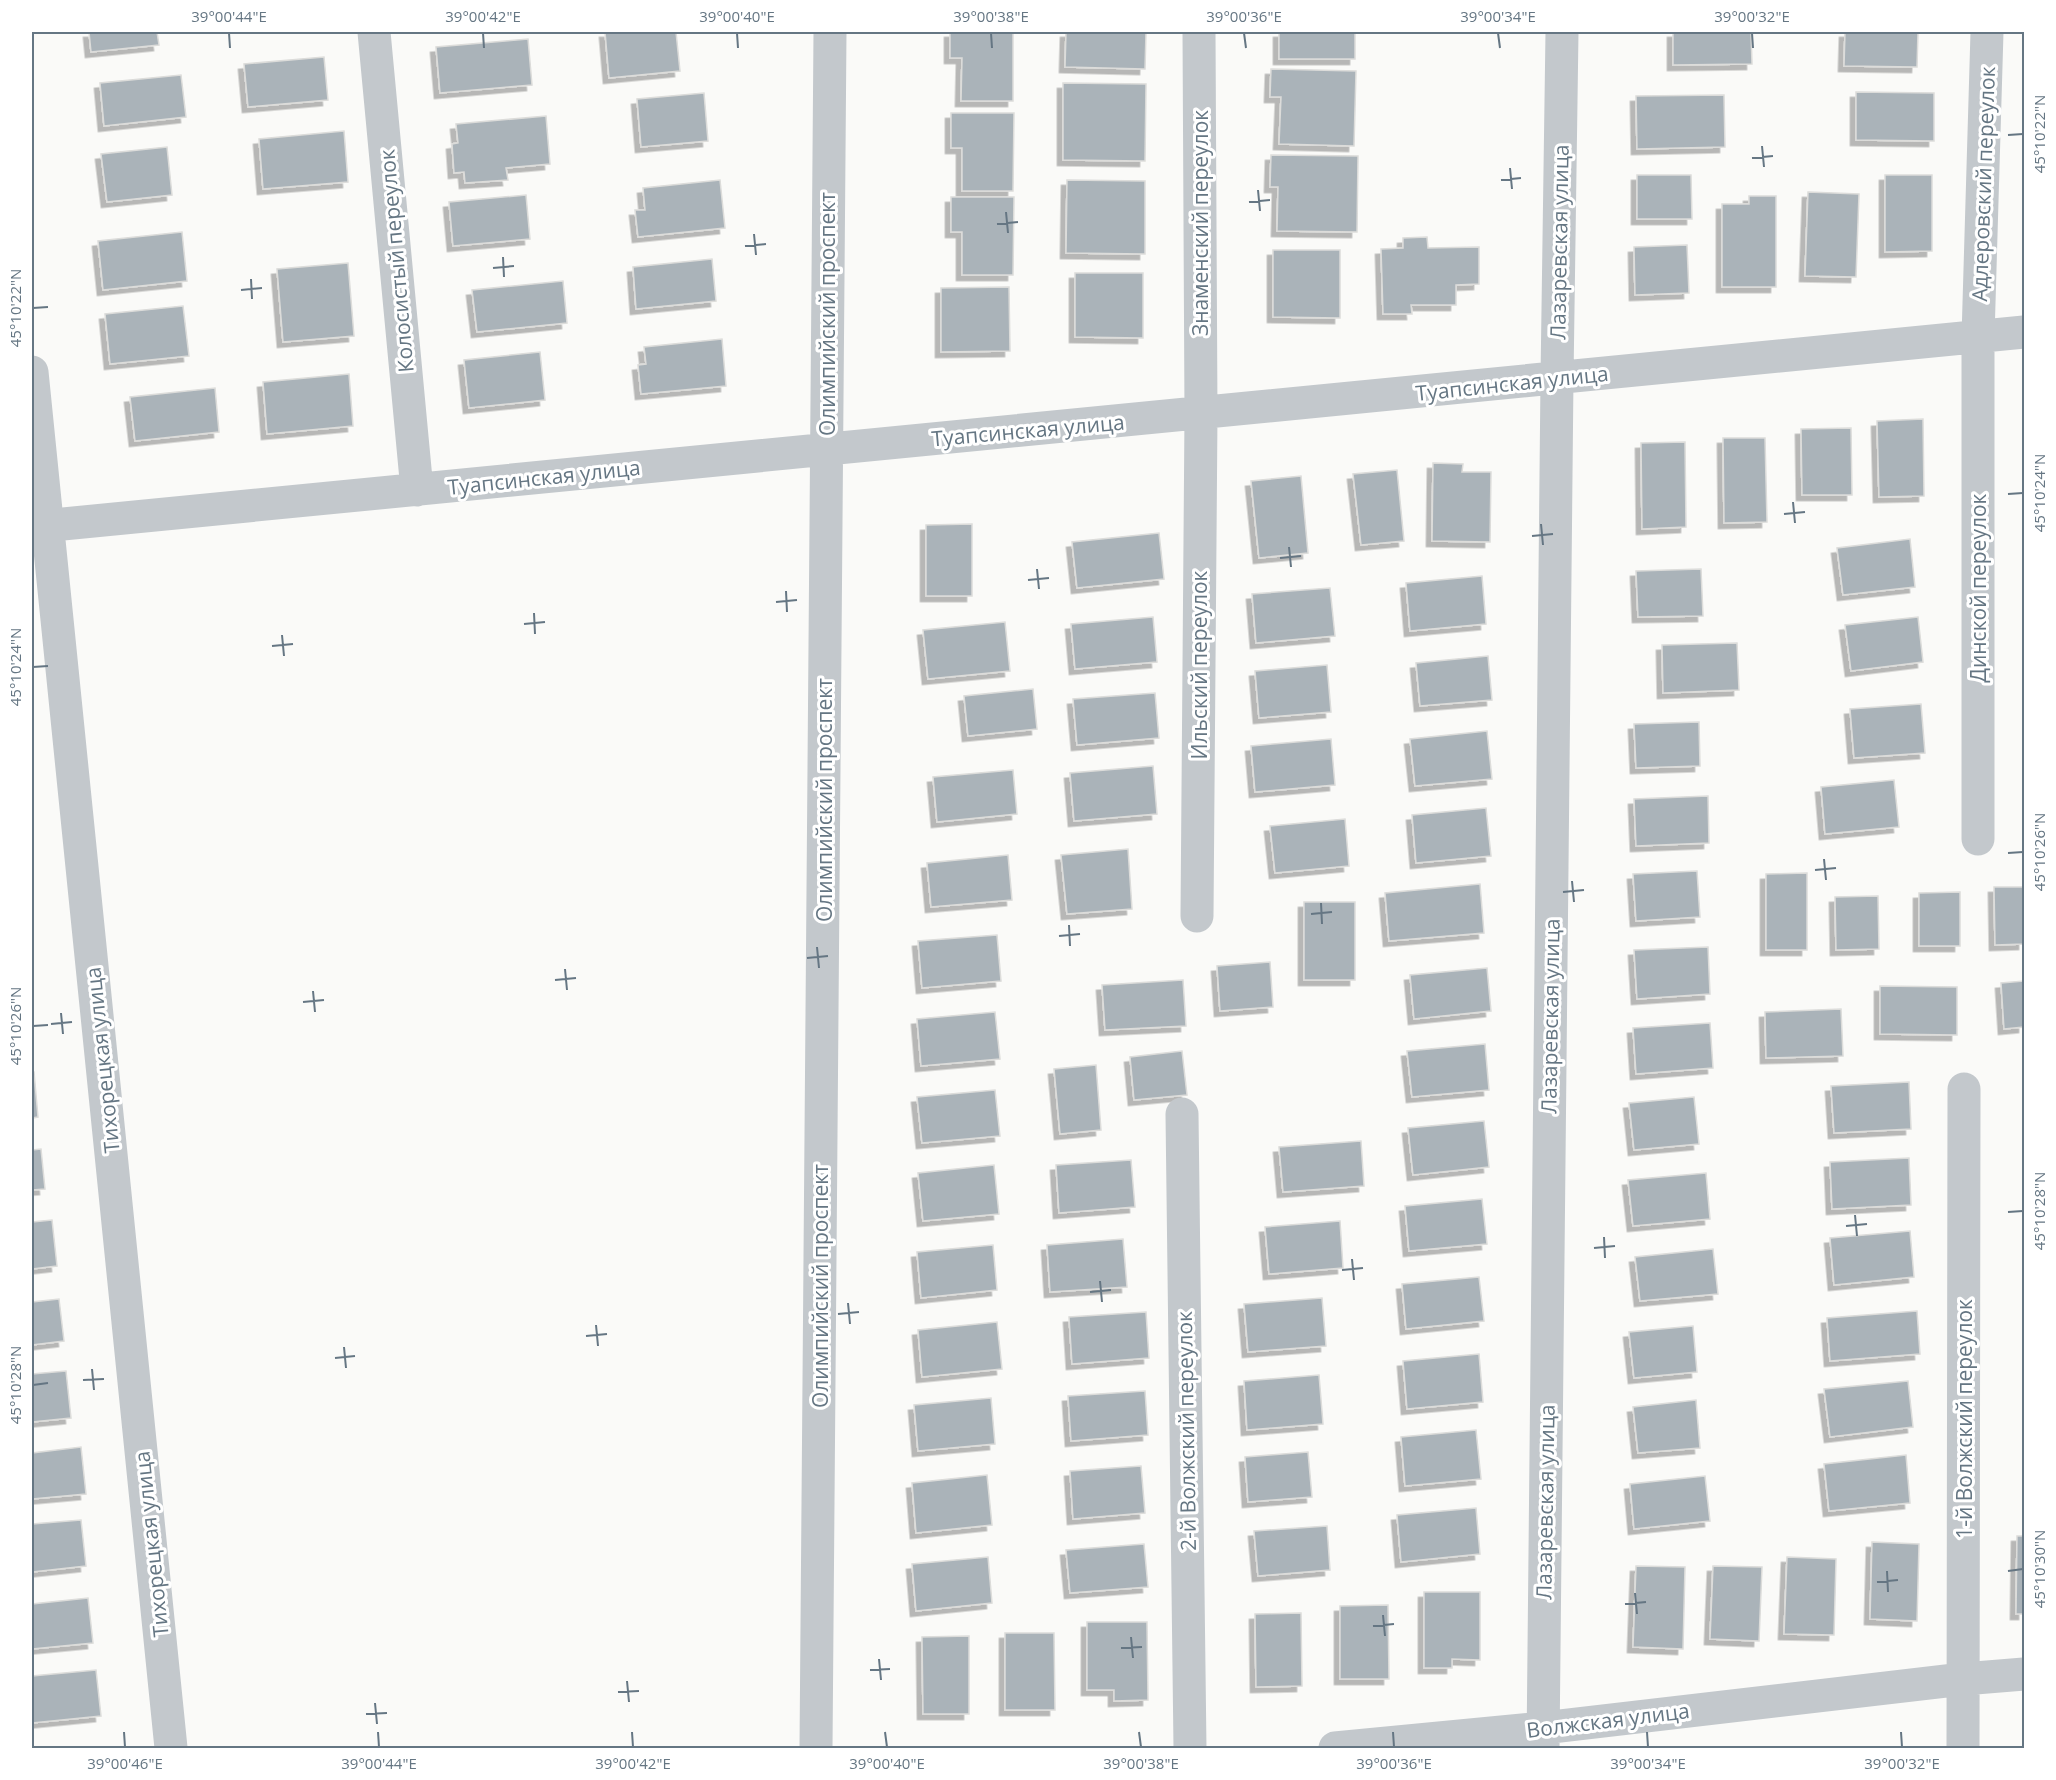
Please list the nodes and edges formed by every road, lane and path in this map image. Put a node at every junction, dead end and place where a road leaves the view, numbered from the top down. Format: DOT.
graph roads {
  1 [pos="374,32"];
  2 [pos="830,32"];
  3 [pos="1199,32"];
  4 [pos="1562,32"];
  5 [pos="1987,32"];
  6 [pos="2025,332"];
  7 [pos="1978,337"];
  8 [pos="32,372"];
  9 [pos="1557,378"];
  10 [pos="1201,414"];
  11 [pos="826,449"];
  12 [pos="417,490"];
  13 [pos="39,526"];
  14 [pos="1978,839"];
  15 [pos="1197,916"];
  16 [pos="1964,1089"];
  17 [pos="1182,1114"];
  18 [pos="2025,1674"];
  19 [pos="1963,1679"];
  20 [pos="1543,1738"];
  21 [pos="171,1749"];
  22 [pos="816,1749"];
  23 [pos="1190,1749"];
  24 [pos="1335,1749"];
  25 [pos="1963,1749"];
  1 -- 12 [label="street, Колосистый переулок"];
  2 -- 11 [label="street, Олимпийский проспект"];
  3 -- 10 [label="street, Знаменский переулок"];
  4 -- 9 [label="street, Лазаревская улица"];
  5 -- 7 [label="street, Адлеровский переулок"];
  6 -- 7 [label="street, Туапсинская улица"];
  7 -- 9 [label="street, Туапсинская улица"];
  7 -- 14 [label="street, Динской переулок"];
  8 -- 13 [label="street, Тихорецкая улица"];
  9 -- 10 [label="street, Туапсинская улица"];
  9 -- 20 [label="street, Лазаревская улица"];
  10 -- 11 [label="street, Туапсинская улица"];
  10 -- 15 [label="street, Ильский переулок"];
  11 -- 12 [label="street, Туапсинская улица"];
  11 -- 22 [label="street, Олимпийский проспект"];
  12 -- 13 [label="street, Туапсинская улица"];
  13 -- 21 [label="street, Тихорецкая улица"];
  16 -- 19 [label="street, 1-й Волжский переулок"];
  17 -- 23 [label="street, 2-й Волжский переулок"];
  18 -- 19 [label="street, Волжская улица"];
  19 -- 20 [label="street, Волжская улица"];
  19 -- 25 [label="street, 1-й Волжский переулок"];
  20 -- 24 [label="street, Волжская улица"];
}
